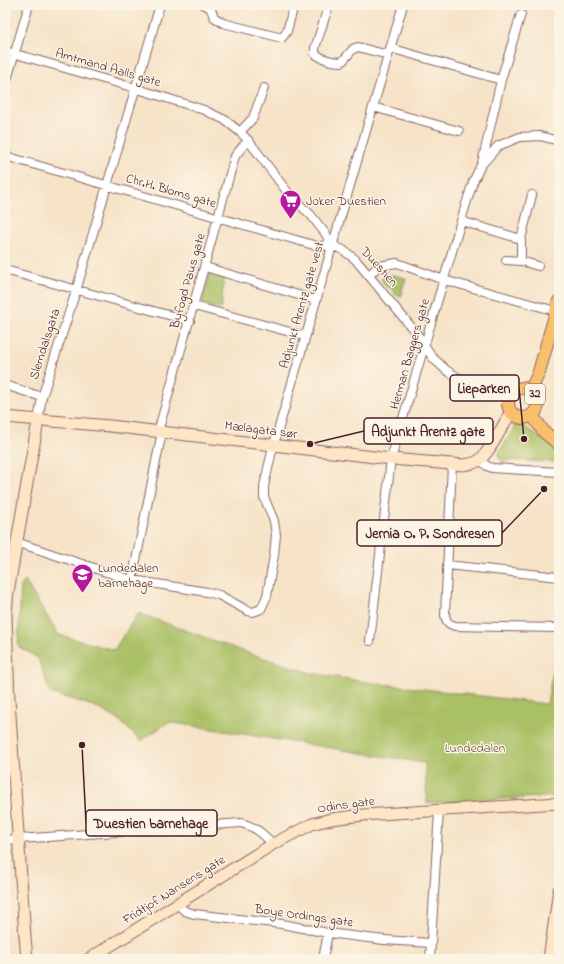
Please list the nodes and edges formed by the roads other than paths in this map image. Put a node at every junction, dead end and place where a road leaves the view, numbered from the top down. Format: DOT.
graph roads {
  1 [pos="29,5"];
  2 [pos="160,5"];
  3 [pos="294,5"];
  4 [pos="329,5"];
  5 [pos="403,5"];
  6 [pos="208,6"];
  7 [pos="520,14"];
  8 [pos="5,50"];
  9 [pos="389,52"];
  10 [pos="14,53"];
  11 [pos="501,80"];
  12 [pos="6,81"];
  13 [pos="136,88"];
  14 [pos="264,88"];
  15 [pos="373,107"];
  16 [pos="204,110"];
  17 [pos="459,131"];
  18 [pos="240,132"];
  19 [pos="248,140"];
  20 [pos="559,141"];
  21 [pos="5,156"];
  22 [pos="482,163"];
  23 [pos="107,185"];
  24 [pos="532,195"];
  25 [pos="218,218"];
  26 [pos="461,221"];
  27 [pos="521,239"];
  28 [pos="332,245"];
  29 [pos="506,260"];
  30 [pos="520,261"];
  31 [pos="538,266"];
  32 [pos="205,267"];
  33 [pos="5,270"];
  34 [pos="369,275"];
  35 [pos="444,280"];
  36 [pos="76,291"];
  37 [pos="315,300"];
  38 [pos="194,306"];
  39 [pos="558,306"];
  40 [pos="190,321"];
  41 [pos="305,336"];
  42 [pos="424,347"];
  43 [pos="5,385"];
  44 [pos="531,390"];
  45 [pos="42,396"];
  46 [pos="509,397"];
  47 [pos="511,412"];
  48 [pos="532,415"];
  49 [pos="5,418"];
  50 [pos="38,421"];
  51 [pos="160,432"];
  52 [pos="559,444"];
  53 [pos="273,445"];
  54 [pos="391,459"];
  55 [pos="480,460"];
  56 [pos="452,464"];
  57 [pos="559,472"];
  58 [pos="16,542"];
  59 [pos="447,565"];
  60 [pos="559,577"];
  61 [pos="132,580"];
  62 [pos="559,628"];
  63 [pos="370,641"];
  64 [pos="7,700"];
  65 [pos="559,803"];
  66 [pos="439,811"];
  67 [pos="19,839"];
  68 [pos="5,840"];
  69 [pos="273,844"];
  70 [pos="559,890"];
  71 [pos="178,904"];
  72 [pos="328,933"];
  73 [pos="431,943"];
  74 [pos="27,959"];
  75 [pos="89,959"];
  76 [pos="323,959"];
  77 [pos="430,959"];
  78 [pos="548,959"];
  1 -- 10 [label="street"];
  2 -- 13 [label="street, Slemdalsgata"];
  3 -- 6 [label="street"];
  4 -- 9 [label="street"];
  5 -- 9 [label="street, Adjunkt Arentz gate vest"];
  7 -- 11 [label="street, Herman Baggers gate"];
  8 -- 10 [label="street, Amtmand Aalls gate"];
  9 -- 11 [label="street"];
  9 -- 15 [label="street, Adjunkt Arentz gate vest"];
  10 -- 12 [label="street"];
  10 -- 13 [label="street, Amtmand Aalls gate"];
  11 -- 22 [label="street, Herman Baggers gate"];
  13 -- 16 [label="street, Amtmand Aalls gate"];
  13 -- 23 [label="street, Slemdalsgata"];
  14 -- 18 [label="street"];
  15 -- 17 [label="street"];
  15 -- 28 [label="street, Adjunkt Arentz gate vest"];
  16 -- 18 [label="street, Duestien"];
  18 -- 19 [label="street, Duestien"];
  19 -- 25 [label="street, Byfogd Paus gate"];
  19 -- 28 [label="street, Duestien"];
  20 -- 22 [label="street"];
  21 -- 23 [label="street, Chr.H. Bloms gate"];
  22 -- 26 [label="street, Herman Baggers gate"];
  23 -- 25 [label="street, Chr.H. Bloms gate"];
  23 -- 36 [label="street, Slemdalsgata"];
  24 -- 27 [label="street"];
  25 -- 28 [label="street, Chr.H. Bloms gate"];
  25 -- 32 [label="street, Byfogd Paus gate"];
  26 -- 27 [label="street"];
  26 -- 35 [label="street, Herman Baggers gate"];
  27 -- 30 [label="street"];
  28 -- 34 [label="street, Duestien"];
  28 -- 37 [label="street, Adjunkt Arentz gate vest"];
  29 -- 30 [label="street"];
  30 -- 31 [label="street"];
  32 -- 37 [label="street"];
  32 -- 38 [label="street, Byfogd Paus gate"];
  33 -- 36 [label="street"];
  34 -- 35 [label="street"];
  34 -- 42 [label="street, Duestien"];
  35 -- 39 [label="street"];
  35 -- 42 [label="street, Herman Baggers gate"];
  36 -- 40 [label="street"];
  36 -- 45 [label="street, Slemdalsgata"];
  37 -- 41 [label="street, Adjunkt Arentz gate vest"];
  38 -- 40 [label="street, Byfogd Paus gate"];
  38 -- 41 [label="street"];
  39 -- 44 [label="main road, 32"];
  40 -- 51 [label="street, Byfogd Paus gate"];
  41 -- 53 [label="street, Adjunkt Arentz gate vest"];
  42 -- 46 [label="street, Duestien"];
  42 -- 54 [label="street, Herman Baggers gate"];
  43 -- 45 [label="street"];
  44 -- 46 [label="main road, 32"];
  44 -- 48 [label="main road, 32"];
  45 -- 50 [label="street, Slemdalsgata"];
  46 -- 47 [label="main road, 32"];
  47 -- 48 [label="main road, 32"];
  47 -- 55 [label="street"];
  48 -- 52 [label="main road, 32"];
  49 -- 50 [label="street, Mælagata sør"];
  50 -- 51 [label="street, Mælagata sør"];
  50 -- 58 [label="street, Slemdalsgata"];
  51 -- 53 [label="street, Mælagata sør"];
  51 -- 61 [label="street, Byfogd Paus gate"];
  53 -- 54 [label="street, Mælagata sør"];
  53 -- 61 [label="street, Adjunkt Arentz gate vest"];
  54 -- 56 [label="street, Mælagata sør"];
  54 -- 63 [label="street, Herman Baggers gate"];
  55 -- 56 [label="street, Mælagata sør"];
  55 -- 57 [label="street"];
  56 -- 59 [label="street"];
  58 -- 61 [label="street"];
  58 -- 64 [label="street, Slemdalsgata"];
  59 -- 60 [label="street"];
  59 -- 62 [label="street"];
  64 -- 67 [label="street, Slemdalsgata"];
  65 -- 66 [label="street, Odins gate"];
  66 -- 69 [label="street, Odins gate"];
  66 -- 73 [label="street"];
  67 -- 68 [label="street"];
  67 -- 69 [label="street"];
  67 -- 74 [label="street, Slemdalsgata"];
  69 -- 71 [label="street, Fridtjof Nansens gate"];
  70 -- 78 [label="street"];
  71 -- 72 [label="street, Boye Ordings gate"];
  71 -- 75 [label="street, Fridtjof Nansens gate"];
  72 -- 73 [label="street, Boye Ordings gate"];
  72 -- 76 [label="street"];
  73 -- 77 [label="street"];
}
